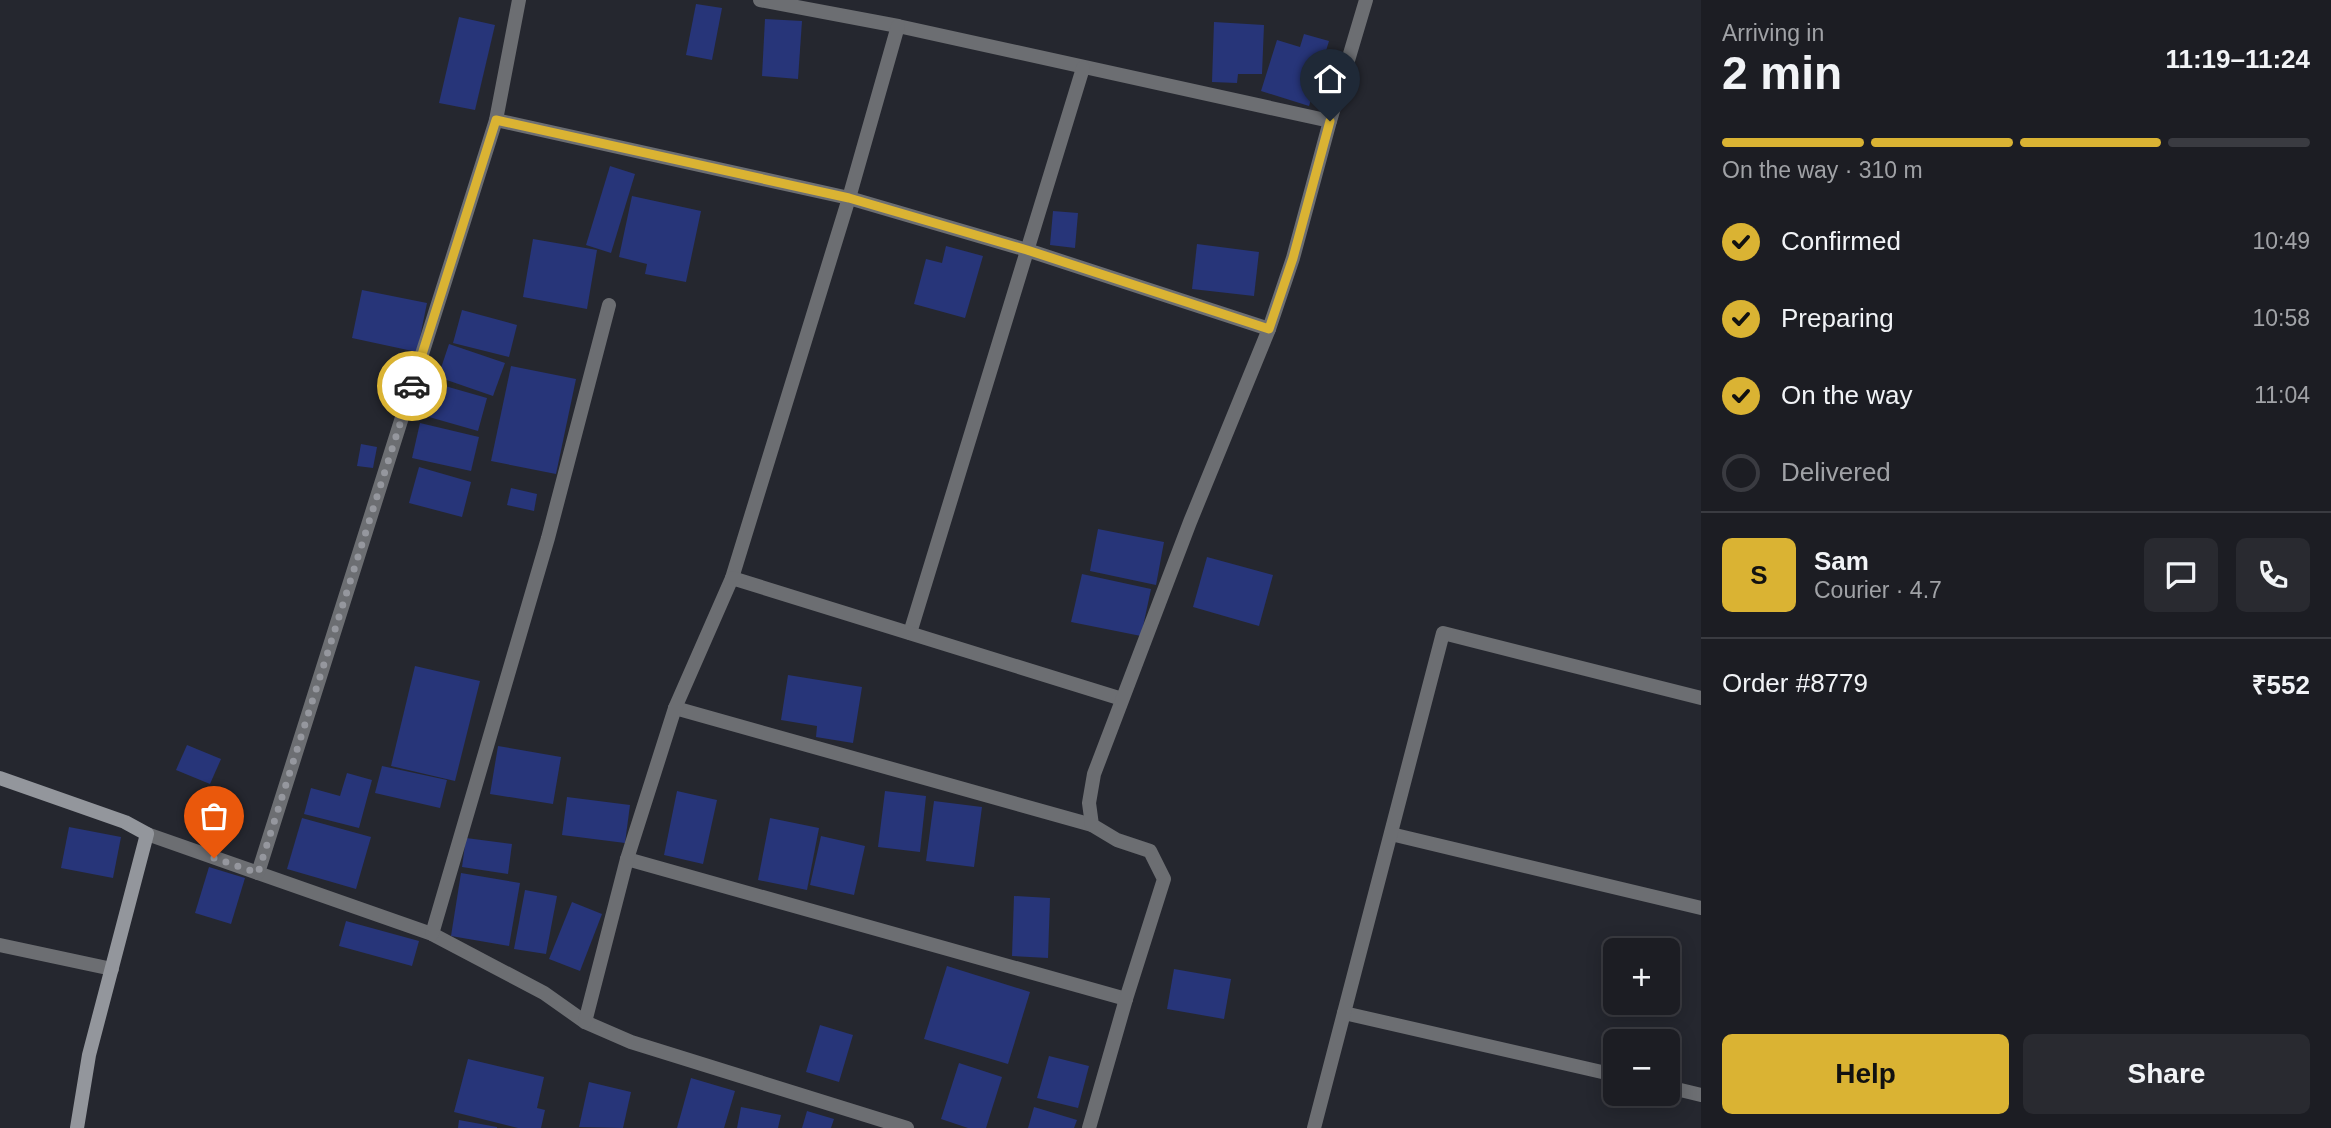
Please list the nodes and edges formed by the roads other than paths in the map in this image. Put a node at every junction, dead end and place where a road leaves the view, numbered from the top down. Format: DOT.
graph roads {
  1 [pos="519,0"];
  2 [pos="760,0"];
  3 [pos="1366,0"];
  4 [pos="898,26"];
  5 [pos="1083,68"];
  6 [pos="496,120"];
  7 [pos="1330,121"];
  8 [pos="849,198"];
  9 [pos="1027,250"];
  10 [pos="610,305"];
  11 [pos="1269,329"];
  12 [pos="732,578"];
  13 [pos="910,633"];
  14 [pos="1701,698"];
  15 [pos="1122,699"];
  16 [pos="675,708"];
  17 [pos="0,778"];
  18 [pos="1092,825"];
  19 [pos="147,834"];
  20 [pos="1391,834"];
  21 [pos="627,859"];
  22 [pos="258,873"];
  23 [pos="1701,908"];
  24 [pos="432,934"];
  25 [pos="0,945"];
  26 [pos="111,969"];
  27 [pos="1126,999"];
  28 [pos="1344,1013"];
  29 [pos="585,1022"];
  30 [pos="1603,1072"];
  31 [pos="1680,1090"];
  32 [pos="1701,1095"];
  33 [pos="77,1128"];
  34 [pos="907,1128"];
  35 [pos="1089,1128"];
  36 [pos="1314,1128"];
  1 -- 6 [label="street"];
  2 -- 4 [label="street"];
  3 -- 7 [label="street"];
  4 -- 5 [label="street"];
  4 -- 8 [label="street"];
  5 -- 7 [label="street"];
  5 -- 9 [label="street"];
  6 -- 8 [label="street"];
  6 -- 22 [label="street"];
  7 -- 11 [label="street"];
  8 -- 9 [label="street"];
  8 -- 12 [label="street"];
  9 -- 11 [label="street"];
  9 -- 13 [label="street"];
  10 -- 24 [label="street"];
  11 -- 15 [label="street"];
  12 -- 13 [label="street"];
  12 -- 16 [label="street"];
  13 -- 15 [label="street"];
  14 -- 20 [label="street"];
  15 -- 18 [label="street"];
  16 -- 18 [label="street"];
  16 -- 21 [label="street"];
  17 -- 19 [label="street"];
  18 -- 27 [label="street"];
  19 -- 22 [label="street"];
  19 -- 26 [label="street"];
  20 -- 23 [label="street"];
  20 -- 28 [label="street"];
  21 -- 27 [label="street"];
  21 -- 29 [label="street"];
  22 -- 24 [label="street"];
  24 -- 29 [label="street"];
  25 -- 26 [label="street"];
  26 -- 33 [label="street"];
  27 -- 35 [label="street"];
  28 -- 30 [label="street"];
  28 -- 36 [label="street"];
  29 -- 34 [label="street"];
  31 -- 32 [label="street"];
}
